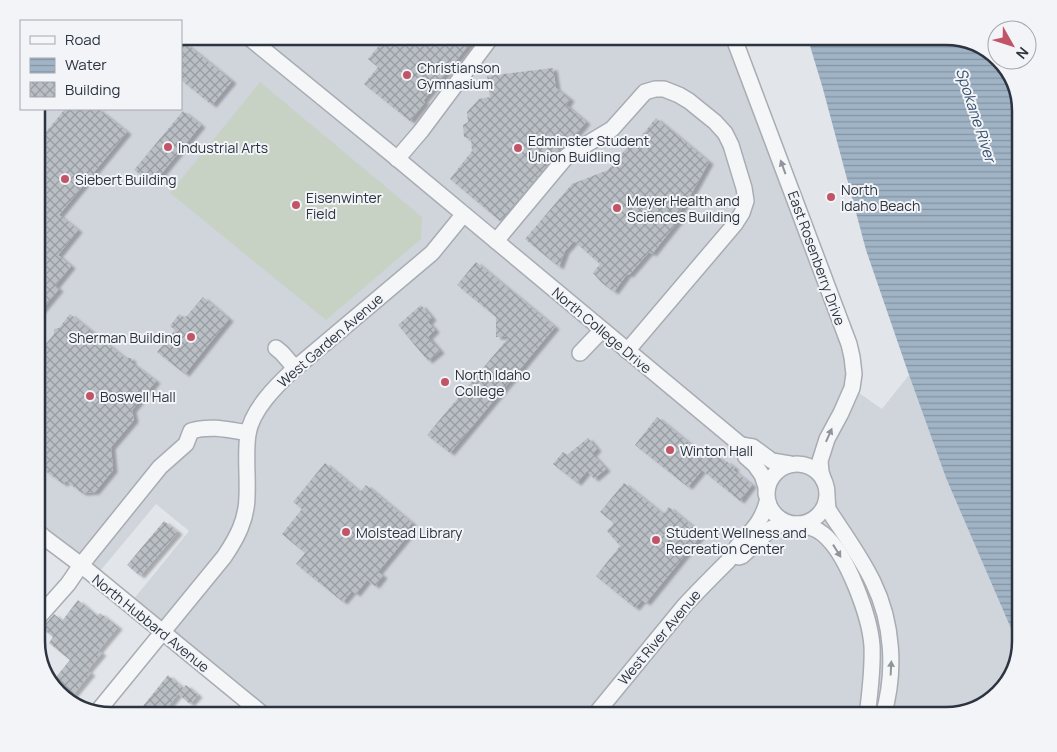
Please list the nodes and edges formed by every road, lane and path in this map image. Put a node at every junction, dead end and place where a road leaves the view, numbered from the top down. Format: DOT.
graph roads {
  1 [pos="258,45"];
  2 [pos="485,45"];
  3 [pos="737,45"];
  4 [pos="398,159"];
  5 [pos="463,214"];
  6 [pos="496,241"];
  7 [pos="602,330"];
  8 [pos="276,348"];
  9 [pos="627,351"];
  10 [pos="580,353"];
  11 [pos="295,368"];
  12 [pos="248,433"];
  13 [pos="740,445"];
  14 [pos="790,464"];
  15 [pos="824,481"];
  16 [pos="767,498"];
  17 [pos="827,498"];
  18 [pos="794,524"];
  19 [pos="45,539"];
  20 [pos="728,562"];
  21 [pos="81,566"];
  22 [pos="45,610"];
  23 [pos="162,632"];
  24 [pos="102,706"];
  25 [pos="254,707"];
  26 [pos="601,707"];
  27 [pos="868,707"];
  28 [pos="886,707"];
  1 -- 4 [label="street, North College Drive"];
  2 -- 4 [label="street"];
  15 -- 3 [label="street, East Rosenberry Drive, one-way"];
  4 -- 5 [label="street, North College Drive"];
  5 -- 6 [label="street, North College Drive"];
  5 -- 11 [label="street, West Garden Avenue"];
  6 -- 7 [label="street, North College Drive"];
  6 -- 9 [label="street"];
  7 -- 9 [label="street, North College Drive"];
  7 -- 10 [label="street"];
  8 -- 11 [label="street"];
  9 -- 13 [label="street, North College Drive"];
  11 -- 12 [label="street, West Garden Avenue"];
  12 -- 21 [label="street"];
  12 -- 23 [label="street, West Garden Avenue"];
  13 -- 14 [label="street, North College Drive"];
  13 -- 16 [label="street, North College Drive"];
  14 -- 15 [label="street"];
  14 -- 16 [label="street"];
  15 -- 17 [label="street"];
  16 -- 18 [label="street"];
  16 -- 20 [label="street, West River Avenue"];
  17 -- 18 [label="street"];
  28 -- 17 [label="street, one-way"];
  18 -- 20 [label="street, West River Avenue"];
  18 -- 27 [label="street, one-way"];
  19 -- 21 [label="street, North Hubbard Avenue"];
  20 -- 26 [label="street, West River Avenue"];
  21 -- 22 [label="street"];
  21 -- 23 [label="street, North Hubbard Avenue"];
  23 -- 24 [label="street, West Garden Avenue"];
  23 -- 25 [label="street, North Hubbard Avenue"];
}
